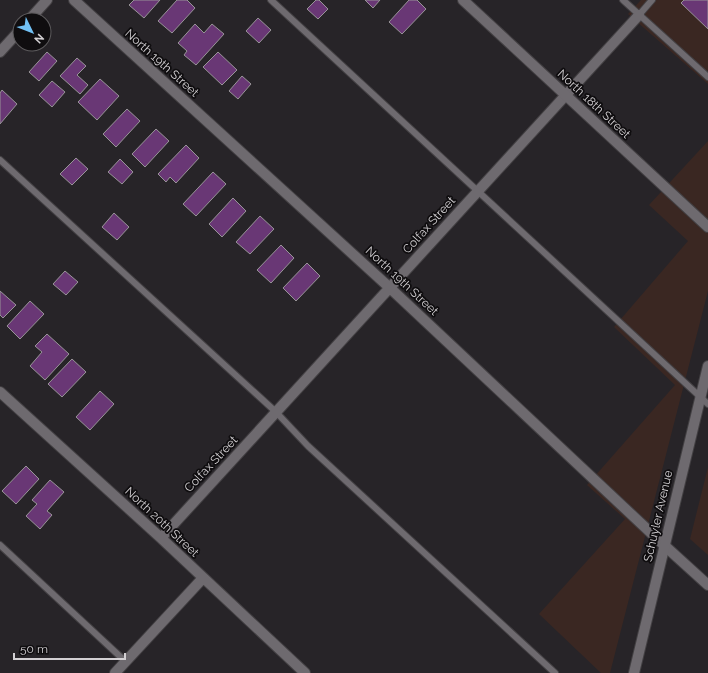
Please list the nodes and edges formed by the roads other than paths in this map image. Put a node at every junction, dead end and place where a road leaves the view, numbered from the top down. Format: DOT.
graph roads {
  1 [pos="47,0"];
  2 [pos="74,0"];
  3 [pos="271,0"];
  4 [pos="463,0"];
  5 [pos="623,0"];
  6 [pos="652,0"];
  7 [pos="36,12"];
  8 [pos="639,15"];
  9 [pos="12,39"];
  10 [pos="0,52"];
  11 [pos="708,77"];
  12 [pos="566,96"];
  13 [pos="0,160"];
  14 [pos="477,191"];
  15 [pos="708,227"];
  16 [pos="390,288"];
  17 [pos="708,366"];
  18 [pos="0,392"];
  19 [pos="700,396"];
  20 [pos="708,404"];
  21 [pos="276,412"];
  22 [pos="161,538"];
  23 [pos="0,545"];
  24 [pos="664,546"];
  25 [pos="203,578"];
  26 [pos="708,585"];
  27 [pos="126,662"];
  28 [pos="115,673"];
  29 [pos="305,673"];
  30 [pos="555,673"];
  31 [pos="634,673"];
  1 -- 7 [label="street"];
  2 -- 16 [label="street, North 19th Street"];
  3 -- 14 [label="lane"];
  4 -- 12 [label="street, North 18th Street"];
  5 -- 8 [label="lane"];
  6 -- 8 [label="lane, Colfax Street"];
  8 -- 11 [label="lane"];
  8 -- 12 [label="street, Colfax Street"];
  9 -- 10 [label="street"];
  12 -- 14 [label="street, Colfax Street"];
  12 -- 15 [label="street, North 18th Street"];
  13 -- 21 [label="lane"];
  14 -- 16 [label="street, Colfax Street"];
  14 -- 19 [label="lane"];
  16 -- 21 [label="street, Colfax Street"];
  16 -- 24 [label="street, North 19th Street"];
  17 -- 19 [label="street, Schuyler Avenue"];
  18 -- 22 [label="street, North 20th Street"];
  19 -- 20 [label="lane"];
  19 -- 24 [label="street, Schuyler Avenue"];
  21 -- 22 [label="street, Colfax Street"];
  21 -- 30 [label="lane"];
  22 -- 25 [label="street, North 20th Street"];
  23 -- 27 [label="lane"];
  24 -- 26 [label="street, North 19th Street"];
  24 -- 31 [label="street, Schuyler Avenue"];
  25 -- 27 [label="street"];
  25 -- 29 [label="street, North 20th Street"];
  27 -- 28 [label="street"];
}
